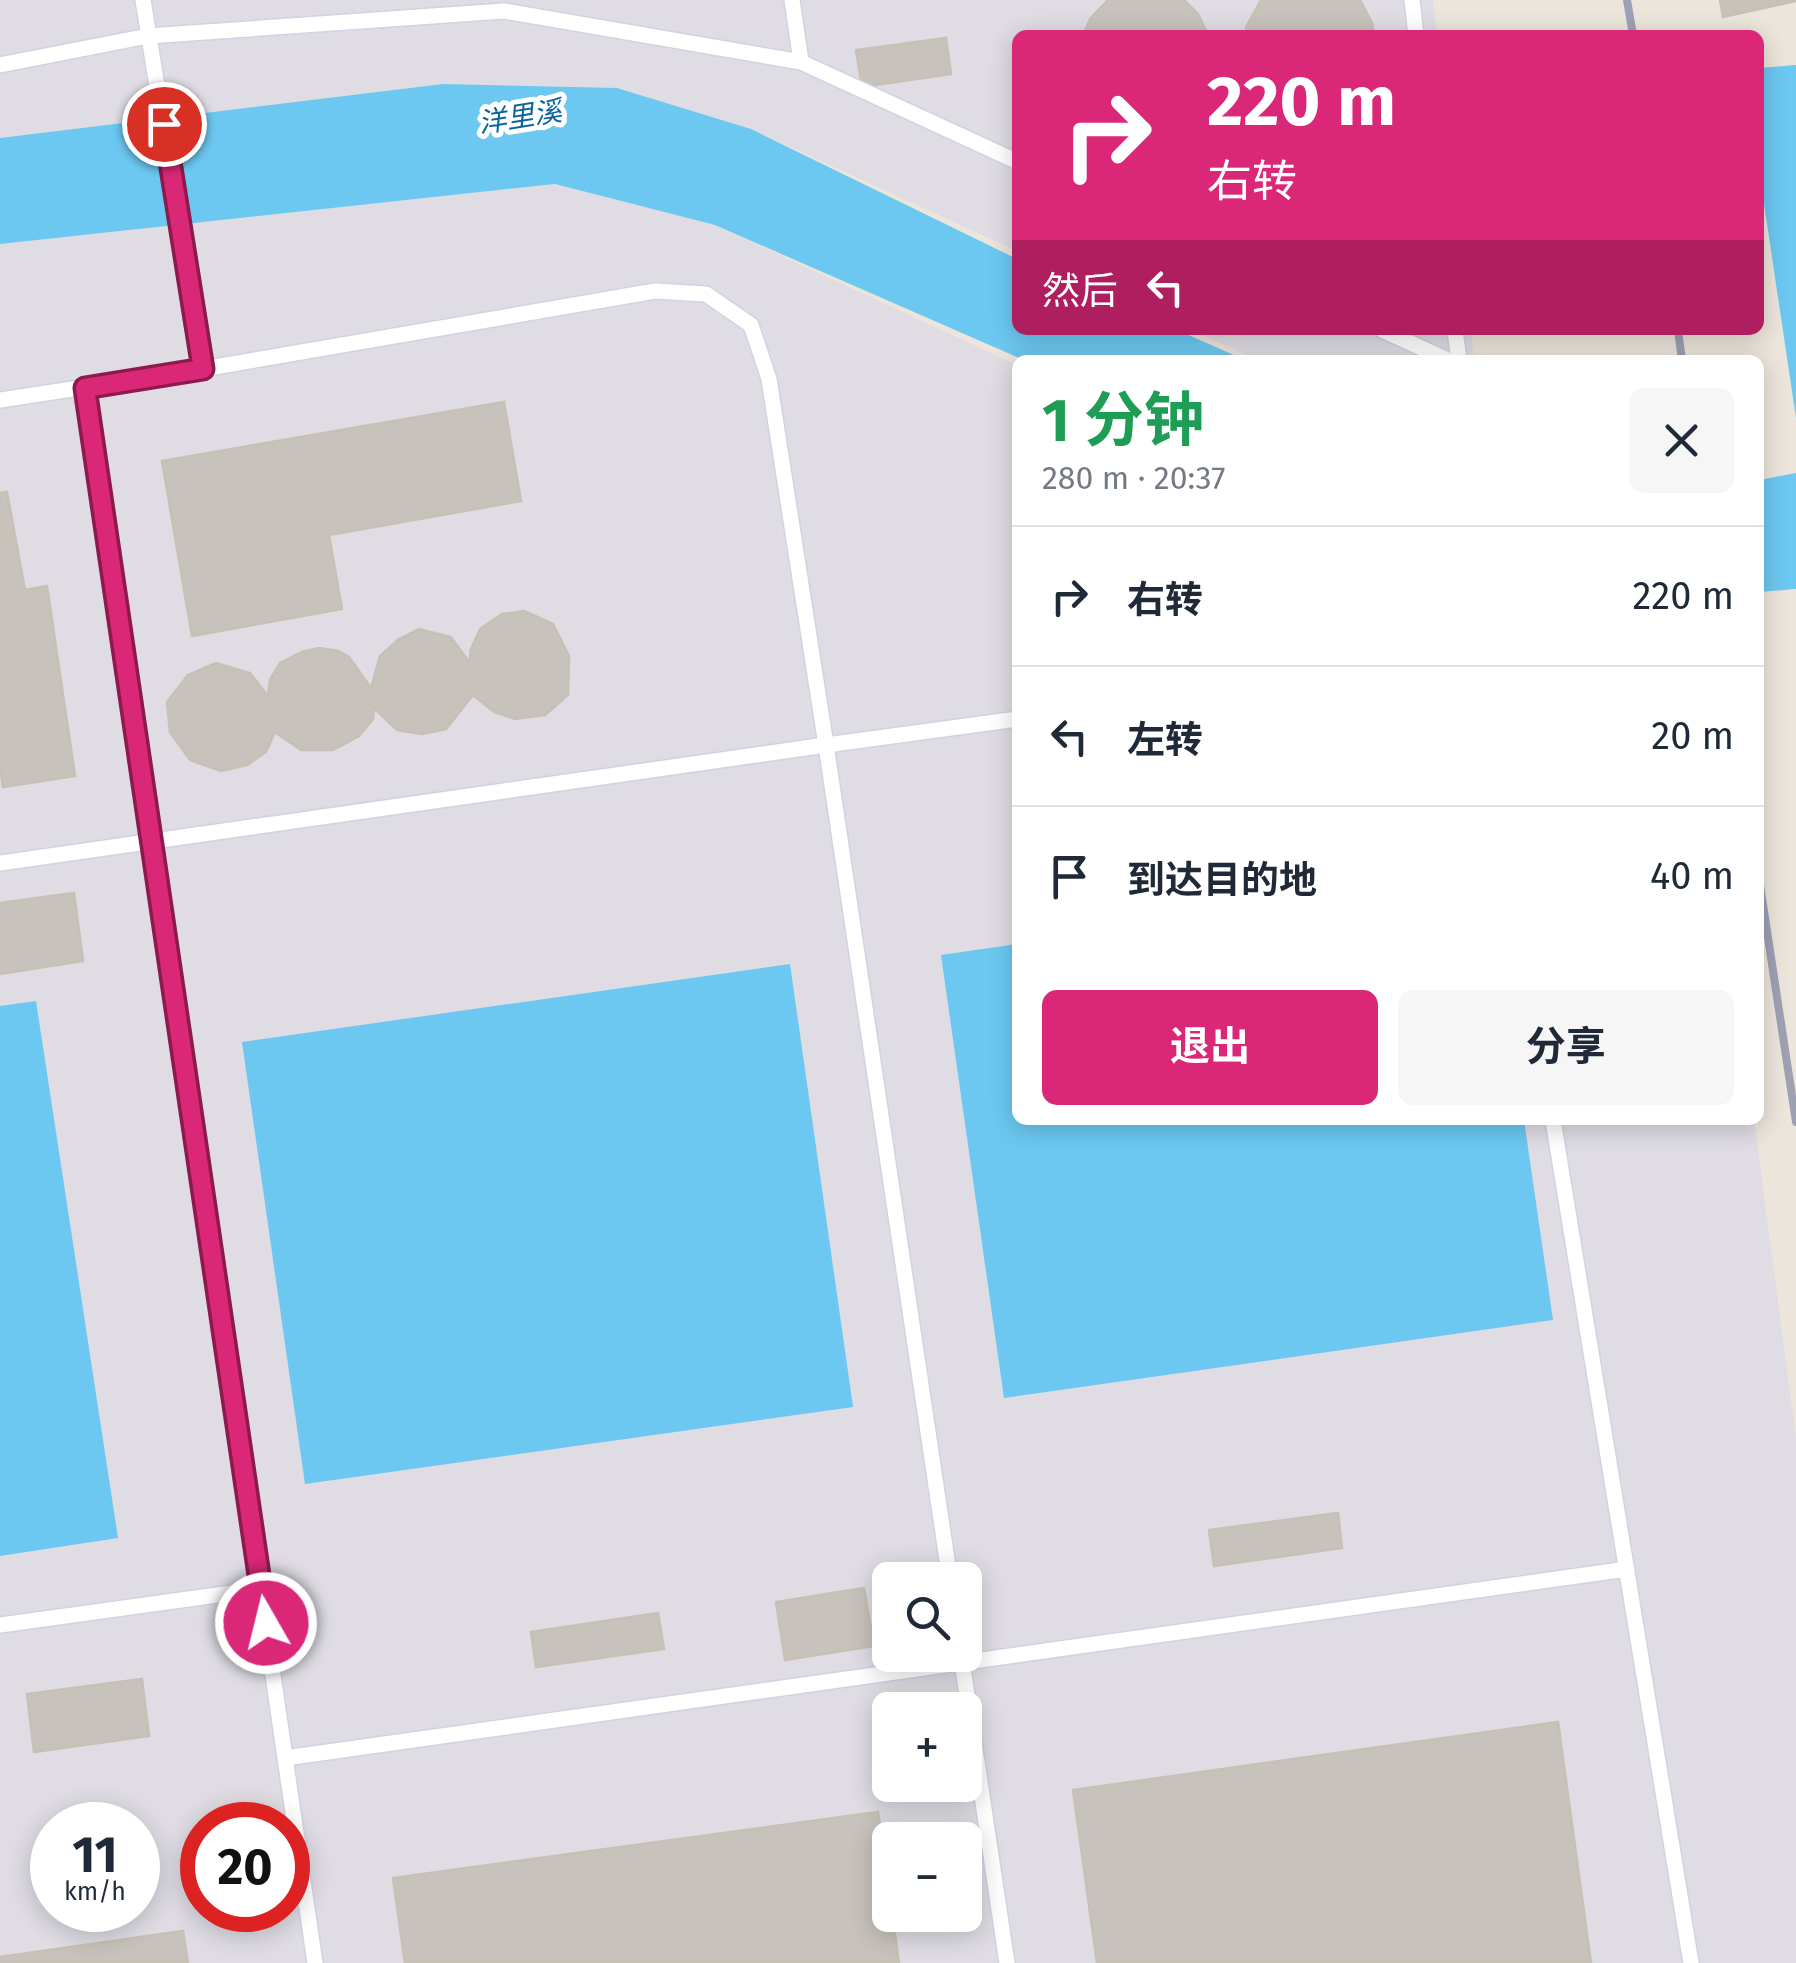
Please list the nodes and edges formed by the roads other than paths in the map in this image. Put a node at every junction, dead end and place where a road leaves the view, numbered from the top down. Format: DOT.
graph roads {
  1 [pos="143,0"];
  2 [pos="792,0"];
  3 [pos="1412,0"];
  4 [pos="1415,30"];
  5 [pos="148,36"];
  6 [pos="801,62"];
  7 [pos="0,65"];
  8 [pos="1012,159"];
  9 [pos="1393,335"];
  10 [pos="1437,355"];
  11 [pos="203,369"];
  12 [pos="85,388"];
  13 [pos="0,400"];
  14 [pos="1012,721"];
  15 [pos="826,745"];
  16 [pos="151,841"];
  17 [pos="0,862"];
  18 [pos="1554,1125"];
  19 [pos="947,1562"];
  20 [pos="1627,1569"];
  21 [pos="260,1589"];
  22 [pos="0,1625"];
  23 [pos="982,1656"];
  24 [pos="873,1672"];
  25 [pos="964,1672"];
  26 [pos="285,1758"];
  27 [pos="315,1963"];
  28 [pos="1007,1963"];
  29 [pos="1691,1963"];
  1 -- 5 [label="lane"];
  2 -- 6 [label="lane"];
  3 -- 4 [label="lane"];
  5 -- 6 [label="lane"];
  5 -- 7 [label="lane"];
  5 -- 11 [label="lane"];
  6 -- 8 [label="lane"];
  9 -- 10 [label="lane"];
  11 -- 12 [label="lane"];
  11 -- 15 [label="lane"];
  12 -- 13 [label="lane"];
  12 -- 16 [label="lane"];
  14 -- 15 [label="lane"];
  15 -- 16 [label="lane"];
  15 -- 19 [label="lane"];
  16 -- 17 [label="lane"];
  16 -- 21 [label="lane"];
  18 -- 20 [label="lane"];
  20 -- 23 [label="lane"];
  20 -- 29 [label="lane"];
  21 -- 22 [label="lane"];
  21 -- 26 [label="lane"];
  24 -- 26 [label="lane"];
  25 -- 28 [label="lane"];
  26 -- 27 [label="lane"];
}
